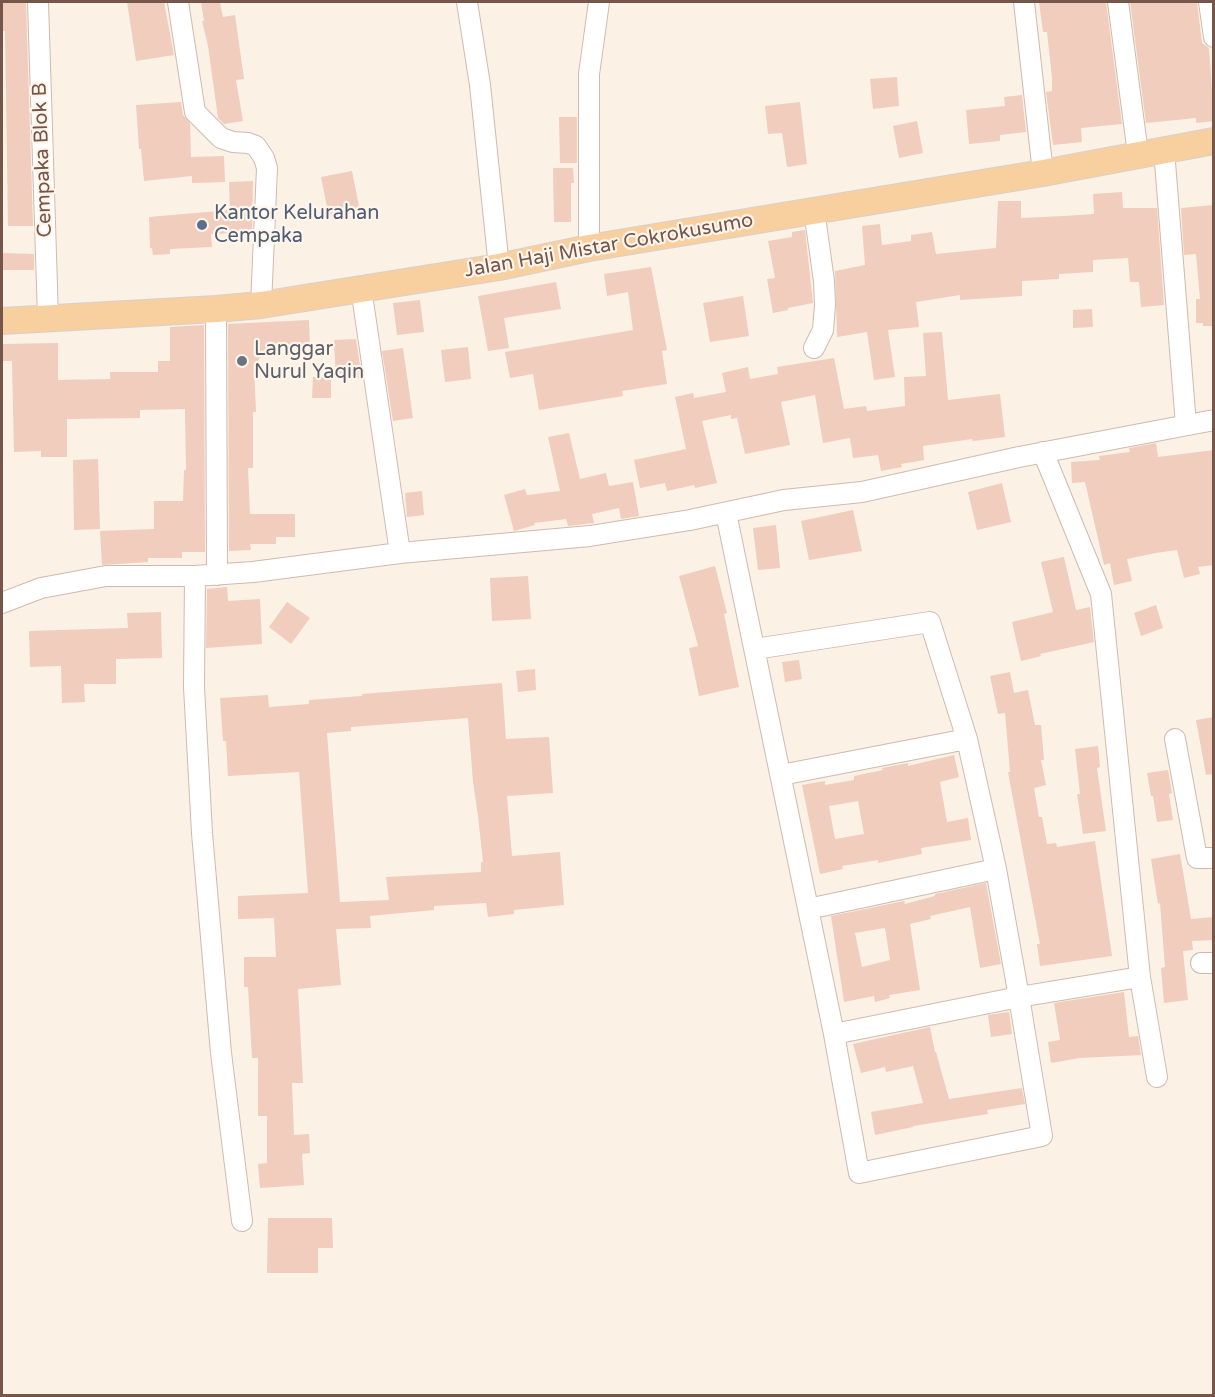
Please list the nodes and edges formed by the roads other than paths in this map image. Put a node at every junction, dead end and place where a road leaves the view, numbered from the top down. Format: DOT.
graph roads {
  1 [pos="38,2"];
  2 [pos="178,2"];
  3 [pos="467,2"];
  4 [pos="599,2"];
  5 [pos="1024,2"];
  6 [pos="1118,2"];
  7 [pos="1209,2"];
  8 [pos="1214,37"];
  9 [pos="1214,141"];
  10 [pos="1164,150"];
  11 [pos="1138,154"];
  12 [pos="1043,173"];
  13 [pos="814,210"];
  14 [pos="589,248"];
  15 [pos="499,267"];
  16 [pos="361,288"];
  17 [pos="261,305"];
  18 [pos="216,309"];
  19 [pos="48,318"];
  20 [pos="2,321"];
  21 [pos="814,348"];
  22 [pos="1214,420"];
  23 [pos="1186,425"];
  24 [pos="1043,452"];
  25 [pos="726,513"];
  26 [pos="400,553"];
  27 [pos="217,575"];
  28 [pos="195,576"];
  29 [pos="2,603"];
  30 [pos="755,649"];
  31 [pos="1175,739"];
  32 [pos="967,740"];
  33 [pos="781,775"];
  34 [pos="1214,858"];
  35 [pos="996,869"];
  36 [pos="808,909"];
  37 [pos="1140,977"];
  38 [pos="1019,997"];
  39 [pos="834,1034"];
  40 [pos="1157,1077"];
  41 [pos="242,1221"];
  1 -- 19 [label="street, Cempaka Blok B"];
  2 -- 17 [label="street"];
  3 -- 15 [label="street"];
  4 -- 14 [label="street"];
  5 -- 12 [label="street"];
  6 -- 11 [label="street"];
  7 -- 8 [label="street"];
  9 -- 10 [label="main road, Jalan Haji Mistar Cokrokusumo"];
  10 -- 11 [label="main road, Jalan Haji Mistar Cokrokusumo"];
  10 -- 23 [label="street"];
  11 -- 12 [label="main road, Jalan Haji Mistar Cokrokusumo"];
  12 -- 13 [label="main road, Jalan Haji Mistar Cokrokusumo"];
  13 -- 14 [label="main road, Jalan Haji Mistar Cokrokusumo"];
  13 -- 21 [label="street"];
  14 -- 15 [label="main road, Jalan Haji Mistar Cokrokusumo"];
  15 -- 16 [label="main road, Jalan Haji Mistar Cokrokusumo"];
  16 -- 17 [label="main road, Jalan Haji Mistar Cokrokusumo"];
  16 -- 26 [label="street"];
  17 -- 18 [label="main road, Jalan Haji Mistar Cokrokusumo"];
  18 -- 19 [label="main road, Jalan Haji Mistar Cokrokusumo"];
  18 -- 27 [label="street"];
  19 -- 20 [label="main road, Jalan Haji Mistar Cokrokusumo"];
  22 -- 23 [label="street"];
  23 -- 24 [label="street"];
  24 -- 25 [label="street"];
  24 -- 37 [label="street"];
  25 -- 26 [label="street"];
  25 -- 30 [label="street"];
  26 -- 27 [label="street"];
  27 -- 28 [label="street"];
  28 -- 29 [label="street"];
  28 -- 41 [label="street"];
  30 -- 32 [label="street"];
  30 -- 33 [label="street"];
  31 -- 34 [label="street"];
  32 -- 33 [label="street"];
  32 -- 35 [label="street"];
  33 -- 36 [label="street"];
  35 -- 36 [label="street"];
  35 -- 38 [label="street"];
  36 -- 39 [label="street"];
  37 -- 38 [label="street"];
  37 -- 40 [label="street"];
  38 -- 39 [label="street"];
  38 -- 39 [label="street"];
}
